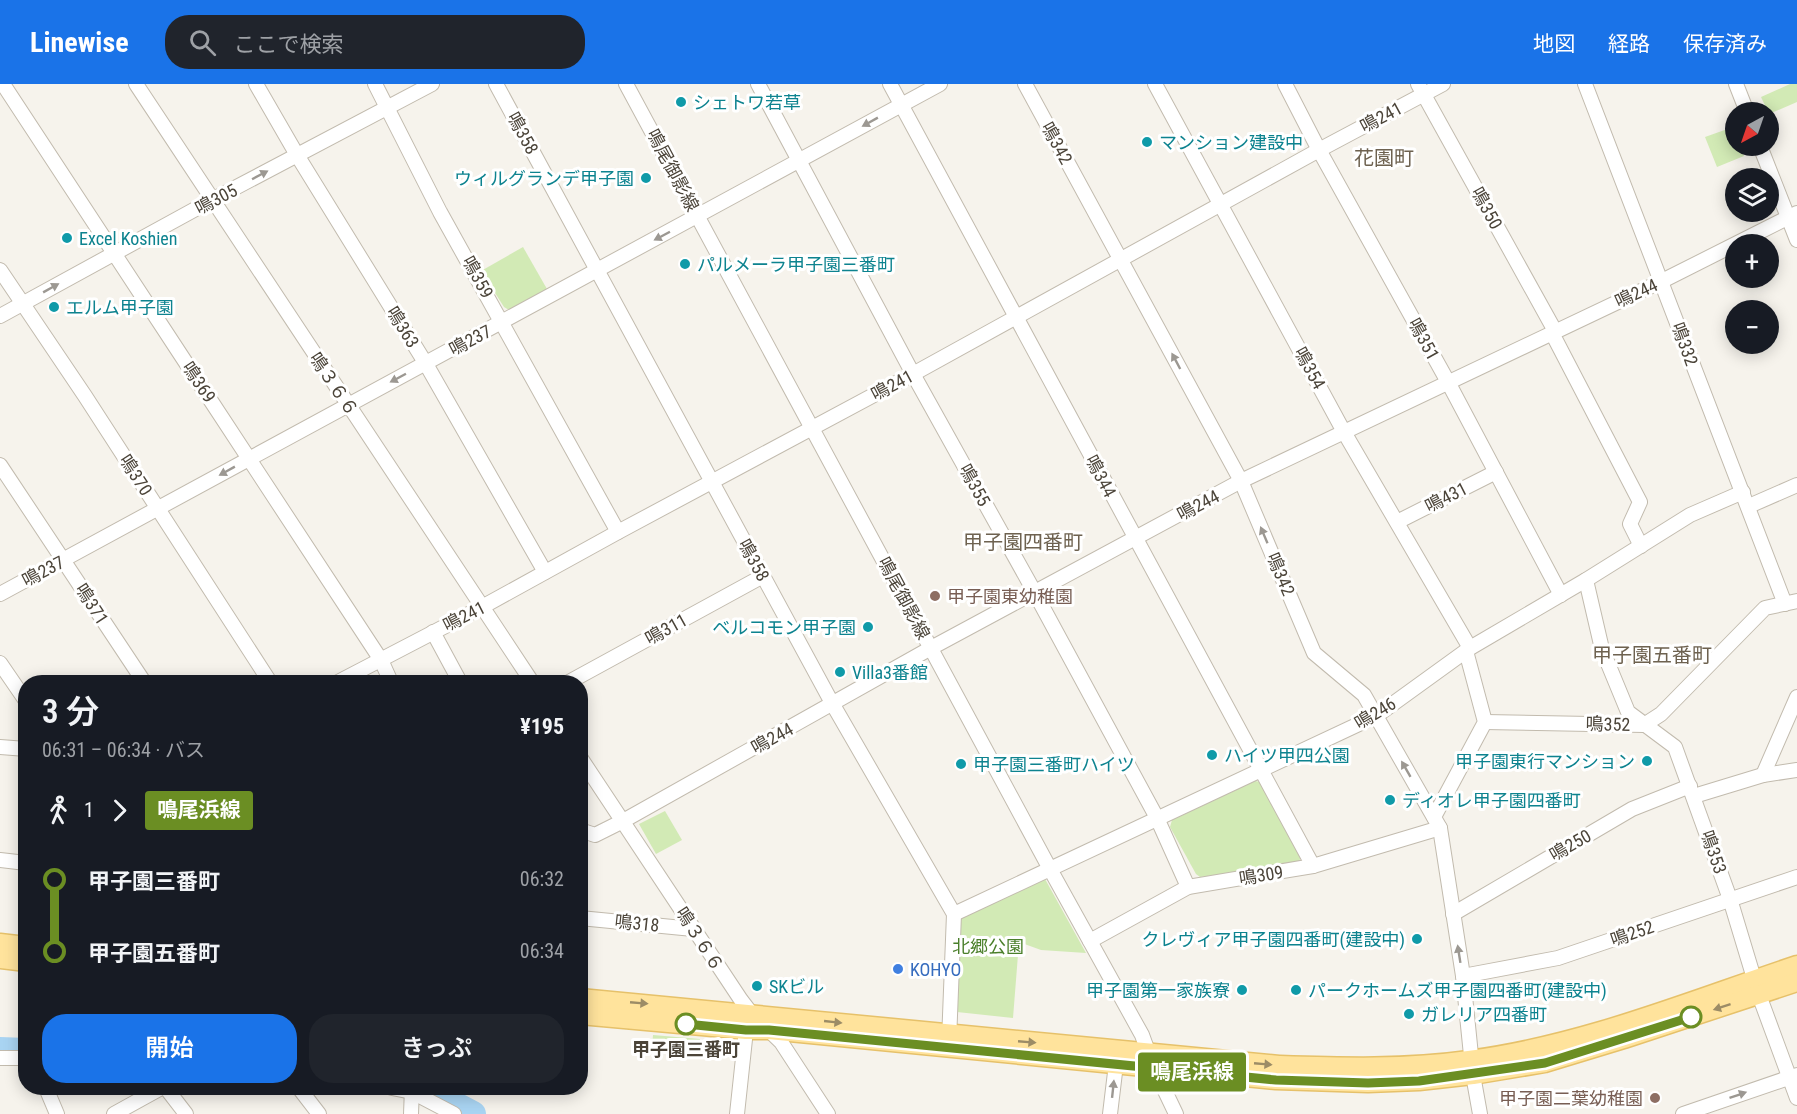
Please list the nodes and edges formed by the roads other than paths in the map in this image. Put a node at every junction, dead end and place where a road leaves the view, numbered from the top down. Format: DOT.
graph roads {
  1 [pos="3,84"];
  2 [pos="136,84"];
  3 [pos="256,84"];
  4 [pos="375,84"];
  5 [pos="432,84"];
  6 [pos="496,84"];
  7 [pos="627,84"];
  8 [pos="758,84"];
  9 [pos="890,84"];
  10 [pos="940,84"];
  11 [pos="1025,84"];
  12 [pos="1155,84"];
  13 [pos="1285,84"];
  14 [pos="1443,84"];
  15 [pos="1585,84"];
  16 [pos="1736,84"];
  17 [pos="1421,89"];
  18 [pos="1743,102"];
  19 [pos="901,105"];
  20 [pos="387,108"];
  21 [pos="1319,150"];
  22 [pos="297,155"];
  23 [pos="1765,156"];
  24 [pos="800,160"];
  25 [pos="212,200"];
  26 [pos="1220,205"];
  27 [pos="1792,215"];
  28 [pos="698,217"];
  29 [pos="1797,240"];
  30 [pos="114,254"];
  31 [pos="1121,260"];
  32 [pos="0,270"];
  33 [pos="598,270"];
  34 [pos="1662,281"];
  35 [pos="22,304"];
  36 [pos="0,316"];
  37 [pos="1015,317"];
  38 [pos="502,322"];
  39 [pos="1554,332"];
  40 [pos="426,364"];
  41 [pos="913,374"];
  42 [pos="1448,382"];
  43 [pos="348,405"];
  44 [pos="813,428"];
  45 [pos="1344,432"];
  46 [pos="251,458"];
  47 [pos="0,465"];
  48 [pos="1496,472"];
  49 [pos="1241,481"];
  50 [pos="711,482"];
  51 [pos="1797,485"];
  52 [pos="1743,492"];
  53 [pos="1749,507"];
  54 [pos="158,509"];
  55 [pos="1397,522"];
  56 [pos="618,532"];
  57 [pos="1135,538"];
  58 [pos="1641,546"];
  59 [pos="63,560"];
  60 [pos="545,572"];
  61 [pos="763,576"];
  62 [pos="1586,580"];
  63 [pos="1035,592"];
  64 [pos="0,594"];
  65 [pos="1561,595"];
  66 [pos="1791,603"];
  67 [pos="482,607"];
  68 [pos="433,632"];
  69 [pos="931,648"];
  70 [pos="1468,650"];
  71 [pos="381,660"];
  72 [pos="0,663"];
  73 [pos="139,675"];
  74 [pos="265,675"];
  75 [pos="352,675"];
  76 [pos="388,675"];
  77 [pos="456,675"];
  78 [pos="527,675"];
  79 [pos="582,675"];
  80 [pos="18,689"];
  81 [pos="1797,696"];
  82 [pos="832,703"];
  83 [pos="1376,716"];
  84 [pos="1485,722"];
  85 [pos="1644,725"];
  86 [pos="0,747"];
  87 [pos="18,748"];
  88 [pos="588,768"];
  89 [pos="1797,770"];
  90 [pos="1261,771"];
  91 [pos="1763,775"];
  92 [pos="1692,791"];
  93 [pos="1157,818"];
  94 [pos="623,821"];
  95 [pos="1437,823"];
  96 [pos="588,833"];
  97 [pos="0,860"];
  98 [pos="18,862"];
  99 [pos="1313,866"];
  100 [pos="1050,869"];
  101 [pos="1797,877"];
  102 [pos="1188,887"];
  103 [pos="1730,899"];
  104 [pos="954,914"];
  105 [pos="1453,914"];
  106 [pos="588,919"];
  107 [pos="693,929"];
  108 [pos="1090,941"];
  109 [pos="0,943"];
  110 [pos="18,945"];
  111 [pos="0,959"];
  112 [pos="18,961"];
  113 [pos="1797,965"];
  114 [pos="1462,976"];
  115 [pos="1797,982"];
  116 [pos="1756,987"];
  117 [pos="588,999"];
  118 [pos="588,1015"];
  119 [pos="748,1022"];
  120 [pos="769,1030"];
  121 [pos="949,1042"];
  122 [pos="0,1058"];
  123 [pos="18,1058"];
  124 [pos="1151,1061"];
  125 [pos="1116,1064"];
  126 [pos="1472,1067"];
  127 [pos="1793,1077"];
  128 [pos="49,1095"];
  129 [pos="148,1095"];
  130 [pos="171,1095"];
  131 [pos="304,1095"];
  132 [pos="412,1095"];
  133 [pos="421,1095"];
  134 [pos="1797,1098"];
  135 [pos="57,1114"];
  136 [pos="114,1114"];
  137 [pos="186,1114"];
  138 [pos="319,1114"];
  139 [pos="411,1114"];
  140 [pos="454,1114"];
  141 [pos="737,1114"];
  142 [pos="828,1114"];
  143 [pos="1110,1114"];
  144 [pos="1176,1114"];
  145 [pos="1480,1114"];
  146 [pos="1683,1114"];
  1 -- 30 [label="street, 鳴369"];
  2 -- 25 [label="street, 鳴３６６"];
  3 -- 22 [label="street, 鳴363"];
  4 -- 20 [label="street, 鳴359"];
  5 -- 20 [label="street, 鳴305"];
  6 -- 33 [label="street, 鳴358"];
  7 -- 28 [label="street, 鳴尾御影線"];
  8 -- 24 [label="street, 鳴355"];
  9 -- 19 [label="street, 鳴344"];
  10 -- 19 [label="street, 鳴237"];
  11 -- 31 [label="street, 鳴342"];
  12 -- 26 [label="street, 鳴354"];
  13 -- 21 [label="street, 鳴351"];
  14 -- 17 [label="street, 鳴241"];
  15 -- 34 [label="street, 鳴332"];
  16 -- 18 [label="street"];
  17 -- 21 [label="street, 鳴241"];
  17 -- 39 [label="street, 鳴350"];
  19 -- 24 [label="street, 鳴237, one-way"];
  19 -- 37 [label="street, 鳴344"];
  20 -- 22 [label="street, 鳴305"];
  20 -- 38 [label="street, 鳴359"];
  21 -- 26 [label="street, 鳴241"];
  21 -- 42 [label="street, 鳴351"];
  25 -- 22 [label="street, 鳴305, one-way"];
  22 -- 40 [label="street, 鳴363"];
  23 -- 27 [label="street"];
  24 -- 28 [label="street, 鳴237"];
  24 -- 41 [label="street, 鳴355"];
  25 -- 30 [label="street, 鳴305"];
  25 -- 43 [label="street, 鳴３６６"];
  26 -- 31 [label="street, 鳴241"];
  26 -- 45 [label="street, 鳴354"];
  27 -- 29 [label="street"];
  27 -- 34 [label="street, 鳴244"];
  28 -- 33 [label="street, 鳴237, one-way"];
  28 -- 44 [label="street, 鳴尾御影線"];
  35 -- 30 [label="street, 鳴305, one-way"];
  30 -- 46 [label="street, 鳴369"];
  31 -- 37 [label="street, 鳴241"];
  49 -- 31 [label="street, 鳴342, one-way"];
  32 -- 35 [label="street, 鳴370"];
  33 -- 38 [label="street, 鳴237"];
  33 -- 50 [label="street, 鳴358"];
  34 -- 39 [label="street, 鳴244"];
  34 -- 52 [label="street, 鳴332"];
  35 -- 36 [label="street, 鳴305"];
  35 -- 54 [label="street, 鳴370"];
  37 -- 41 [label="street, 鳴241"];
  37 -- 57 [label="street, 鳴344"];
  38 -- 40 [label="street, 鳴237"];
  38 -- 56 [label="street, 鳴359"];
  39 -- 42 [label="street, 鳴244"];
  39 -- 58 [label="street, 鳴350"];
  40 -- 43 [label="street, 鳴237, one-way"];
  40 -- 60 [label="street, 鳴363"];
  41 -- 44 [label="street, 鳴241"];
  41 -- 63 [label="street, 鳴355"];
  42 -- 45 [label="street, 鳴244"];
  42 -- 48 [label="street, 鳴351"];
  43 -- 46 [label="street, 鳴237"];
  43 -- 67 [label="street, 鳴３６６"];
  44 -- 50 [label="street, 鳴241"];
  44 -- 69 [label="street, 鳴尾御影線"];
  45 -- 49 [label="street, 鳴244"];
  45 -- 55 [label="street, 鳴354"];
  46 -- 54 [label="street, 鳴237, one-way"];
  46 -- 71 [label="street, 鳴369"];
  47 -- 59 [label="street, 鳴371"];
  48 -- 55 [label="street, 鳴431"];
  48 -- 65 [label="street, 鳴351"];
  49 -- 57 [label="street, 鳴244"];
  83 -- 49 [label="street, 鳴342, one-way"];
  50 -- 56 [label="street, 鳴241"];
  50 -- 61 [label="street, 鳴358"];
  51 -- 53 [label="street"];
  52 -- 53 [label="street, 鳴332"];
  52 -- 58 [label="street, 鳴246"];
  53 -- 66 [label="street, 鳴332"];
  54 -- 59 [label="street, 鳴237"];
  54 -- 74 [label="street, 鳴370"];
  55 -- 70 [label="street, 鳴354"];
  56 -- 60 [label="street, 鳴241"];
  57 -- 63 [label="street, 鳴244"];
  57 -- 90 [label="street, 鳴344"];
  58 -- 62 [label="street, 鳴246"];
  59 -- 64 [label="street, 鳴237"];
  59 -- 73 [label="street, 鳴371"];
  60 -- 67 [label="street, 鳴241"];
  61 -- 79 [label="street, 鳴311"];
  61 -- 82 [label="street, 鳴358"];
  62 -- 65 [label="street, 鳴246"];
  62 -- 85 [label="street, 鳴352"];
  63 -- 69 [label="street, 鳴244"];
  63 -- 93 [label="street, 鳴355"];
  65 -- 70 [label="street, 鳴246"];
  66 -- 85 [label="street"];
  67 -- 68 [label="street, 鳴241"];
  67 -- 78 [label="street, 鳴３６６"];
  68 -- 71 [label="street, 鳴241"];
  68 -- 77 [label="street"];
  69 -- 82 [label="street, 鳴244"];
  69 -- 100 [label="street, 鳴尾御影線"];
  70 -- 83 [label="street, 鳴246"];
  70 -- 84 [label="street, 鳴354"];
  71 -- 75 [label="street, 鳴241"];
  71 -- 76 [label="street, 鳴369"];
  72 -- 80 [label="street"];
  81 -- 91 [label="street"];
  82 -- 94 [label="street, 鳴244"];
  82 -- 104 [label="street, 鳴358"];
  83 -- 90 [label="street, 鳴246"];
  95 -- 83 [label="street, 鳴342, one-way"];
  84 -- 85 [label="street, 鳴352"];
  84 -- 95 [label="street"];
  85 -- 92 [label="street, 鳴353"];
  86 -- 87 [label="street"];
  88 -- 94 [label="street, 鳴３６６"];
  89 -- 91 [label="street, 鳴250"];
  90 -- 93 [label="street, 鳴246"];
  90 -- 99 [label="street, 鳴344"];
  91 -- 92 [label="street, 鳴250"];
  92 -- 103 [label="street, 鳴353"];
  92 -- 105 [label="street, 鳴250"];
  93 -- 100 [label="street, 鳴246"];
  93 -- 102 [label="street, 鳴355"];
  94 -- 96 [label="street, 鳴244"];
  94 -- 107 [label="street, 鳴３６６"];
  95 -- 99 [label="street, 鳴309"];
  95 -- 105 [label="street, 鳴342"];
  97 -- 98 [label="street"];
  99 -- 102 [label="street, 鳴309"];
  100 -- 104 [label="street, 鳴246"];
  100 -- 108 [label="street, 鳴尾御影線"];
  101 -- 103 [label="street, 鳴252"];
  102 -- 108 [label="street, 鳴309"];
  103 -- 114 [label="street, 鳴252"];
  103 -- 116 [label="street, 鳴353"];
  104 -- 121 [label="street"];
  114 -- 105 [label="street, 鳴342, one-way"];
  106 -- 107 [label="street, 鳴318"];
  107 -- 119 [label="street, 鳴３６６"];
  108 -- 124 [label="street, 鳴尾御影線"];
  109 -- 110 [label="main road"];
  111 -- 112 [label="main road"];
  113 -- 116 [label="main road"];
  114 -- 126 [label="street, 鳴342"];
  115 -- 116 [label="main road"];
  116 -- 126 [label="main road"];
  116 -- 127 [label="street, 鳴353"];
  117 -- 119 [label="main road, one-way"];
  118 -- 119 [label="main road"];
  119 -- 120 [label="main road"];
  119 -- 121 [label="main road, one-way"];
  119 -- 141 [label="street"];
  120 -- 121 [label="main road"];
  120 -- 142 [label="street"];
  121 -- 124 [label="main road, one-way"];
  121 -- 125 [label="main road"];
  122 -- 123 [label="street"];
  124 -- 125 [label="main road"];
  124 -- 126 [label="main road"];
  124 -- 144 [label="street, 鳴尾御影線"];
  143 -- 125 [label="street, one-way"];
  126 -- 145 [label="street, 鳴342"];
  127 -- 134 [label="street, 鳴353"];
  146 -- 127 [label="street, one-way"];
  128 -- 135 [label="street"];
  129 -- 136 [label="street"];
  130 -- 137 [label="street"];
  131 -- 138 [label="street"];
  132 -- 139 [label="street"];
  133 -- 140 [label="street"];
}
